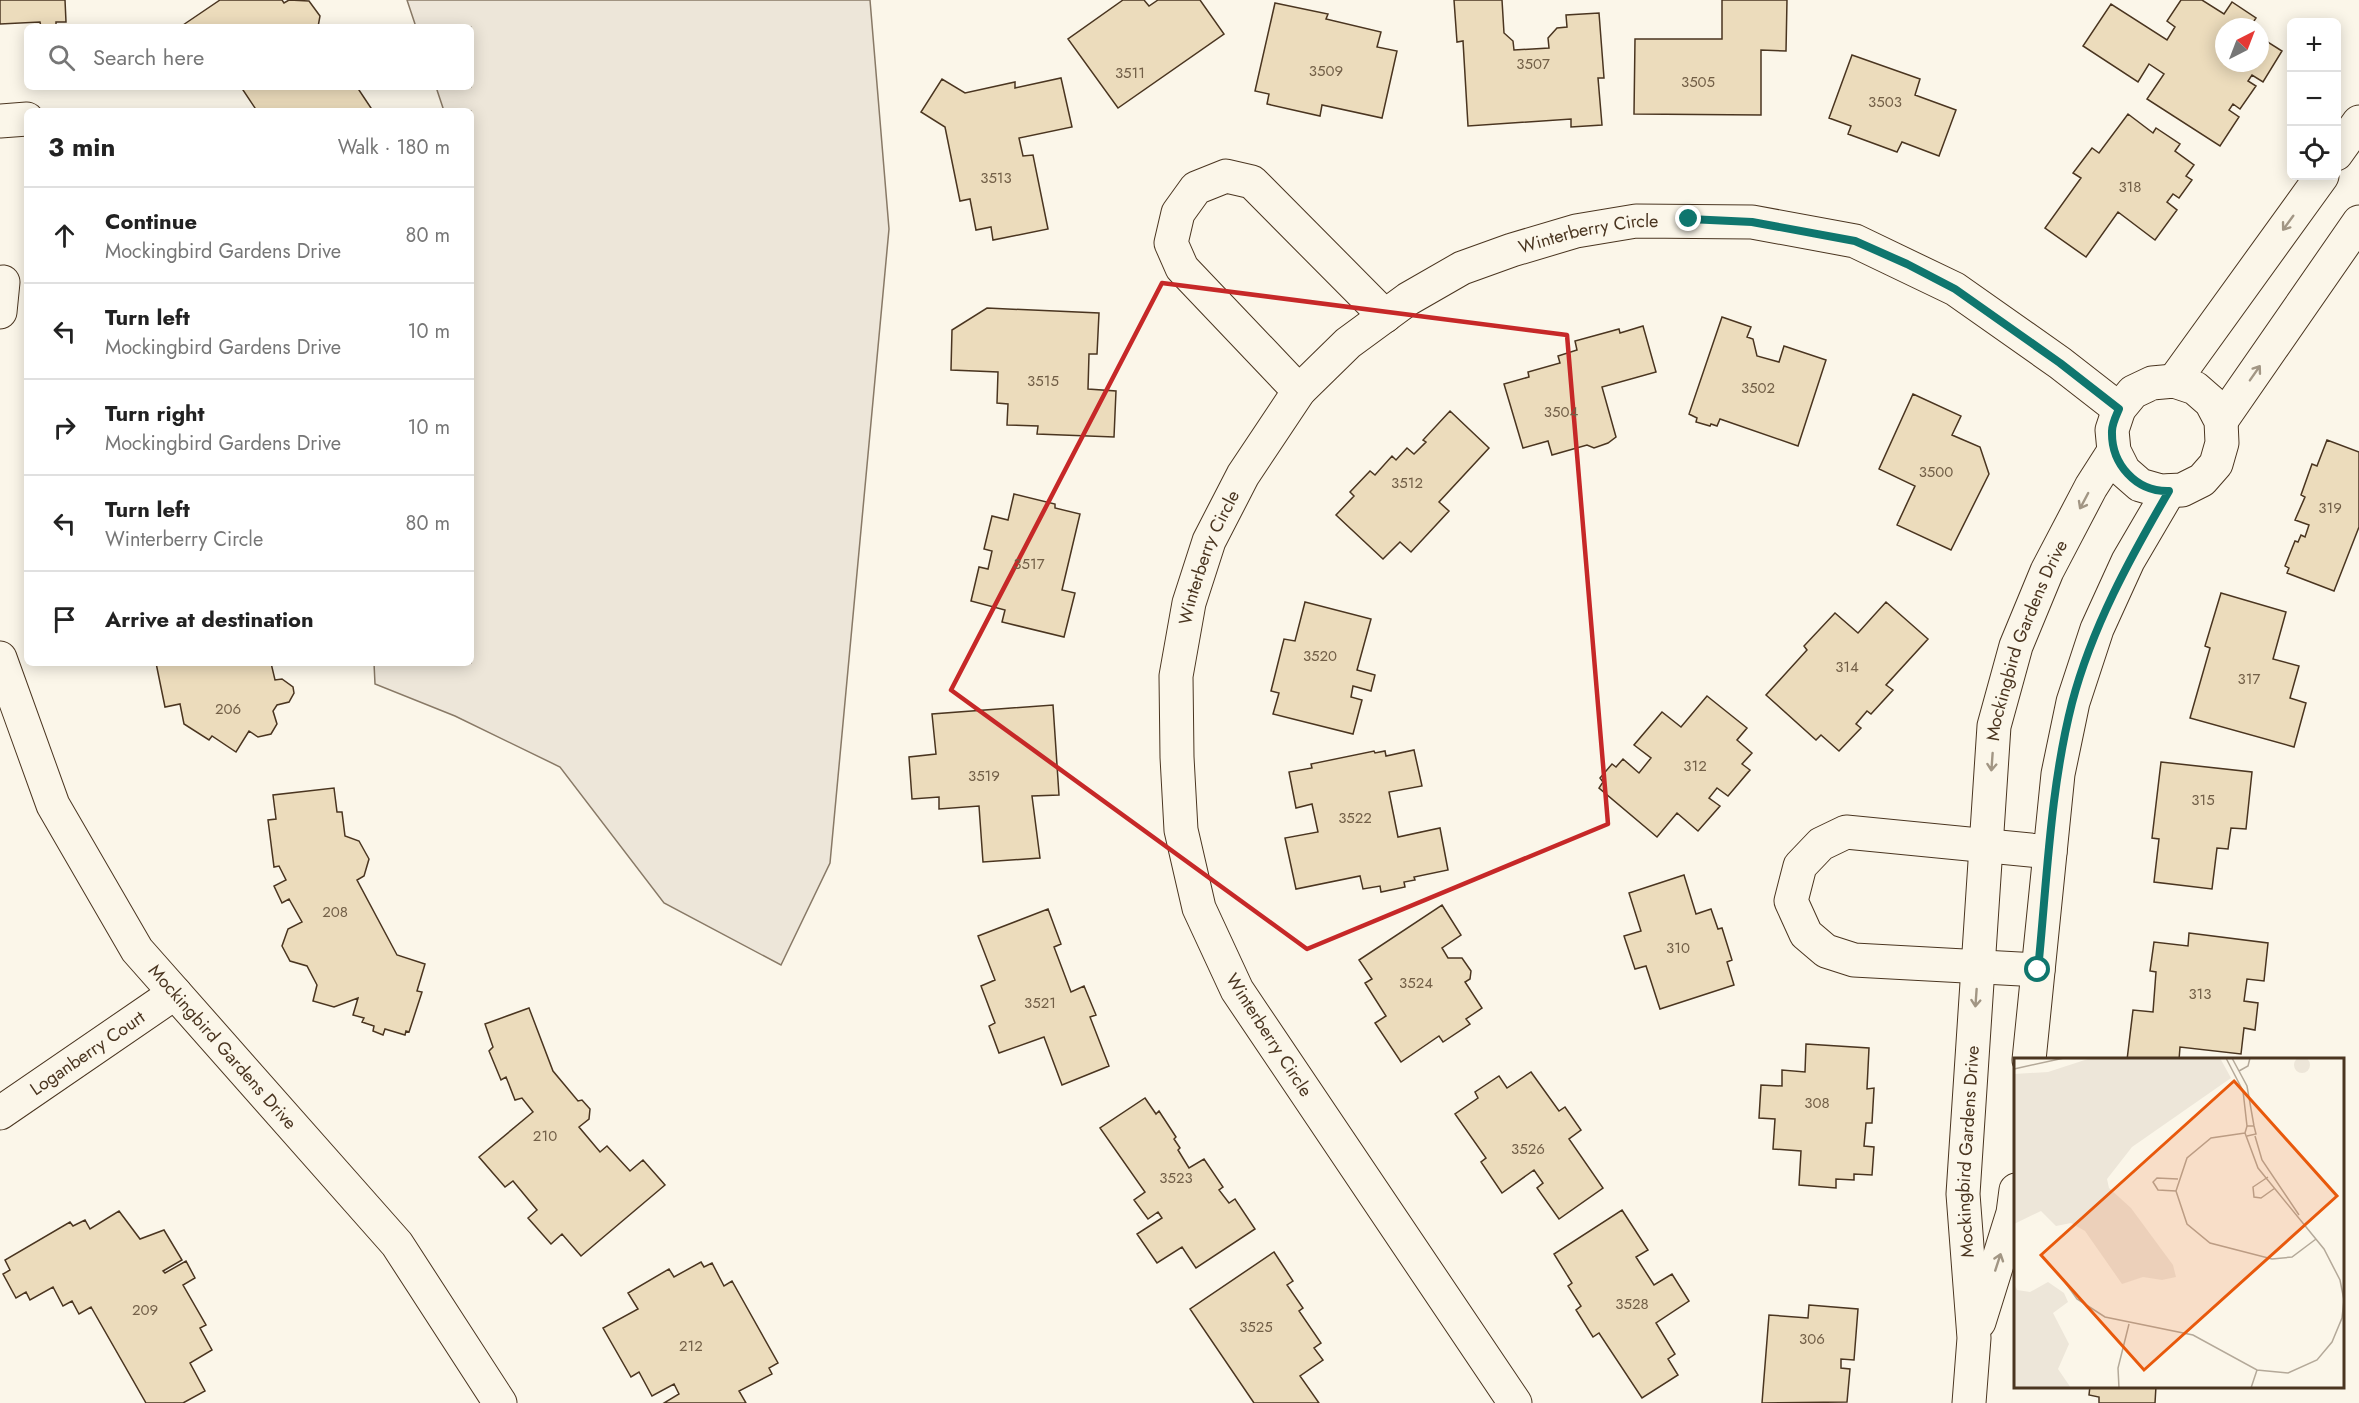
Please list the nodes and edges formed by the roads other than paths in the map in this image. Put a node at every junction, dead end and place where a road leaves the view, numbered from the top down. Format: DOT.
graph roads {
  1 [pos="24,119"];
  2 [pos="0,121"];
  3 [pos="2359,122"];
  4 [pos="2341,148"];
  5 [pos="2319,180"];
  6 [pos="2359,222"];
  7 [pos="1385,316"];
  8 [pos="2174,381"];
  9 [pos="1299,391"];
  10 [pos="2119,409"];
  11 [pos="2221,421"];
  12 [pos="2114,451"];
  13 [pos="2169,491"];
  14 [pos="0,658"];
  15 [pos="1986,845"];
  16 [pos="2050,852"];
  17 [pos="1978,967"];
  18 [pos="2038,970"];
  19 [pos="175,993"];
  20 [pos="2029,1058"];
  21 [pos="0,1113"];
  22 [pos="2014,1205"];
  23 [pos="1974,1338"];
  24 [pos="500,1403"];
  25 [pos="1515,1403"];
  26 [pos="1969,1403"];
  1 -- 2 [label="street"];
  3 -- 4 [label="street"];
  5 -- 8 [label="street, one-way"];
  11 -- 6 [label="street, one-way"];
  7 -- 9 [label="street, Winterberry Circle"];
  7 -- 9 [label="street"];
  7 -- 10 [label="street, Winterberry Circle"];
  8 -- 10 [label="street"];
  8 -- 11 [label="street"];
  9 -- 25 [label="street, Winterberry Circle"];
  10 -- 12 [label="street"];
  11 -- 13 [label="street"];
  12 -- 13 [label="street"];
  12 -- 15 [label="street, Mockingbird Gardens Drive, one-way"];
  13 -- 16 [label="street"];
  14 -- 19 [label="street, Mockingbird Gardens Drive"];
  15 -- 16 [label="street"];
  15 -- 17 [label="street, Mockingbird Gardens Drive"];
  15 -- 17 [label="street"];
  16 -- 18 [label="street"];
  17 -- 18 [label="street"];
  17 -- 23 [label="street, Mockingbird Gardens Drive, one-way"];
  18 -- 20 [label="street"];
  19 -- 21 [label="street, Loganberry Court"];
  19 -- 24 [label="street, Mockingbird Gardens Drive"];
  23 -- 22 [label="street, Mockingbird Gardens Drive, one-way"];
  23 -- 26 [label="street, Mockingbird Gardens Drive"];
}
